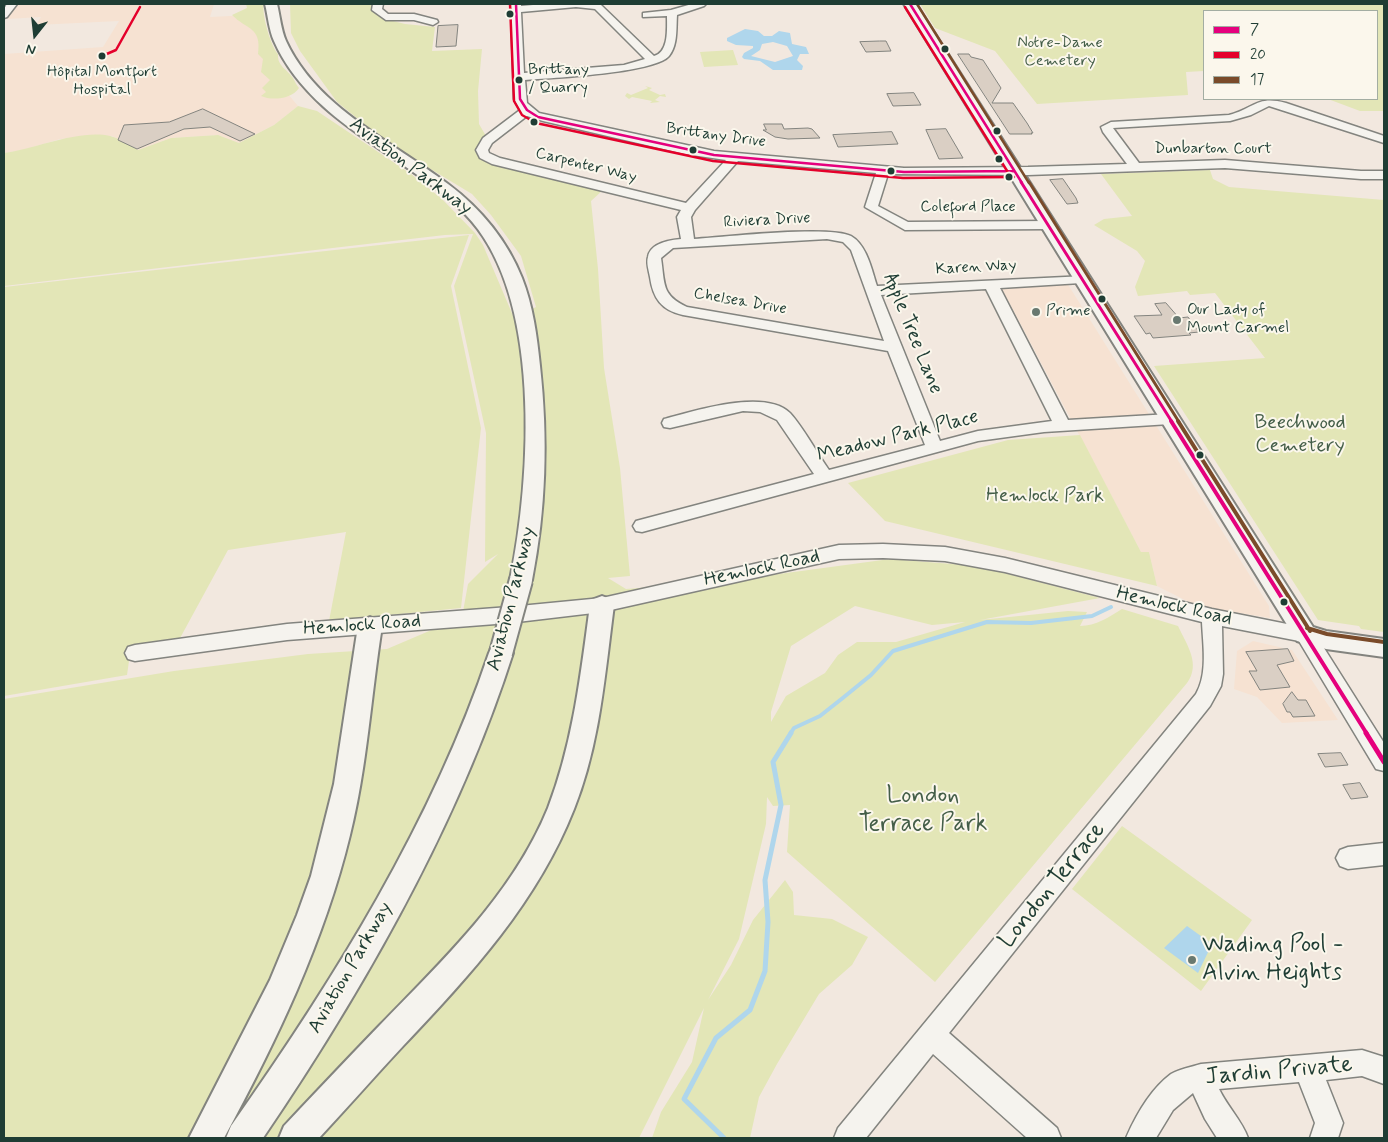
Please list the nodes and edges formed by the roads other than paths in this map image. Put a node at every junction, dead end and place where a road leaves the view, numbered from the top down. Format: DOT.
graph roads {
  1 [pos="12,4"];
  2 [pos="271,4"];
  3 [pos="279,4"];
  4 [pos="378,4"];
  5 [pos="576,4"];
  6 [pos="701,4"];
  7 [pos="910,4"];
  8 [pos="516,6"];
  9 [pos="672,13"];
  10 [pos="4,15"];
  11 [pos="433,22"];
  12 [pos="663,31"];
  13 [pos="280,37"];
  14 [pos="651,59"];
  15 [pos="520,77"];
  16 [pos="1264,101"];
  17 [pos="526,111"];
  18 [pos="1384,140"];
  19 [pos="483,147"];
  20 [pos="735,157"];
  21 [pos="1135,166"];
  22 [pos="883,170"];
  23 [pos="1014,171"];
  24 [pos="1384,175"];
  25 [pos="689,208"];
  26 [pos="1048,225"];
  27 [pos="847,239"];
  28 [pos="688,244"];
  29 [pos="1081,279"];
  30 [pos="991,285"];
  31 [pos="872,291"];
  32 [pos="894,347"];
  33 [pos="1170,419"];
  34 [pos="670,424"];
  35 [pos="1063,426"];
  36 [pos="935,448"];
  37 [pos="825,477"];
  38 [pos="642,526"];
  39 [pos="602,605"];
  40 [pos="1212,618"];
  41 [pos="370,626"];
  42 [pos="1305,634"];
  43 [pos="1384,648"];
  44 [pos="134,653"];
  45 [pos="1384,762"];
  46 [pos="1384,854"];
  47 [pos="1348,858"];
  48 [pos="933,1036"];
  49 [pos="1307,1068"];
  50 [pos="1384,1071"];
  51 [pos="1201,1077"];
  52 [pos="206,1138"];
  53 [pos="243,1138"];
  54 [pos="296,1138"];
  55 [pos="848,1138"];
  56 [pos="1047,1138"];
  57 [pos="1140,1138"];
  58 [pos="1234,1138"];
  59 [pos="1324,1138"];
  1 -- 10 [label="street"];
  2 -- 13 [label="main road, Aviation Parkway"];
  3 -- 13 [label="main road, Aviation Parkway"];
  4 -- 11 [label="street"];
  5 -- 8 [label="street"];
  5 -- 14 [label="street"];
  6 -- 9 [label="street"];
  7 -- 23 [label="main road"];
  8 -- 15 [label="street"];
  9 -- 12 [label="street"];
  9 -- 12 [label="street"];
  12 -- 14 [label="street"];
  13 -- 53 [label="main road, Aviation Parkway, bridge"];
  14 -- 15 [label="street"];
  15 -- 17 [label="street"];
  16 -- 18 [label="street, Dunbarton Court"];
  16 -- 21 [label="street, Dunbarton Court"];
  17 -- 19 [label="street"];
  17 -- 20 [label="street, Brittany Drive"];
  19 -- 25 [label="street, Carpenter Way"];
  20 -- 22 [label="street, Brittany Drive"];
  20 -- 25 [label="street"];
  21 -- 23 [label="street, Dunbarton Court"];
  21 -- 24 [label="street, Dunbarton Court"];
  22 -- 23 [label="street, Brittany Drive"];
  22 -- 26 [label="street, Coleford Place"];
  23 -- 26 [label="main road"];
  25 -- 28 [label="street"];
  26 -- 29 [label="main road"];
  27 -- 28 [label="street, Riviera Drive"];
  27 -- 31 [label="street, Apple Tree Lane"];
  28 -- 32 [label="street, Chelsea Drive"];
  29 -- 30 [label="street, Karen Way"];
  29 -- 33 [label="main road"];
  30 -- 31 [label="street, Karen Way"];
  30 -- 35 [label="street"];
  31 -- 32 [label="street, Apple Tree Lane"];
  32 -- 36 [label="street, Apple Tree Lane"];
  33 -- 35 [label="street, Meadow Park Place"];
  33 -- 42 [label="main road"];
  34 -- 37 [label="street"];
  35 -- 36 [label="street, Meadow Park Place"];
  36 -- 37 [label="street, Meadow Park Place"];
  37 -- 38 [label="street, Meadow Park Place"];
  39 -- 40 [label="street, Hemlock Road"];
  39 -- 41 [label="street, Hemlock Road"];
  39 -- 54 [label="main road"];
  40 -- 42 [label="street, Hemlock Road"];
  40 -- 48 [label="street, London Terrace"];
  41 -- 44 [label="street, Hemlock Road"];
  41 -- 52 [label="main road"];
  42 -- 43 [label="main road, Hemlock Road"];
  42 -- 45 [label="street"];
  46 -- 47 [label="street"];
  48 -- 55 [label="street, London Terrace"];
  48 -- 56 [label="street"];
  49 -- 50 [label="street, Jardin Private"];
  49 -- 51 [label="street, Jardin Private"];
  49 -- 59 [label="street"];
  51 -- 57 [label="street, Jardin Private"];
  51 -- 58 [label="street"];
}
